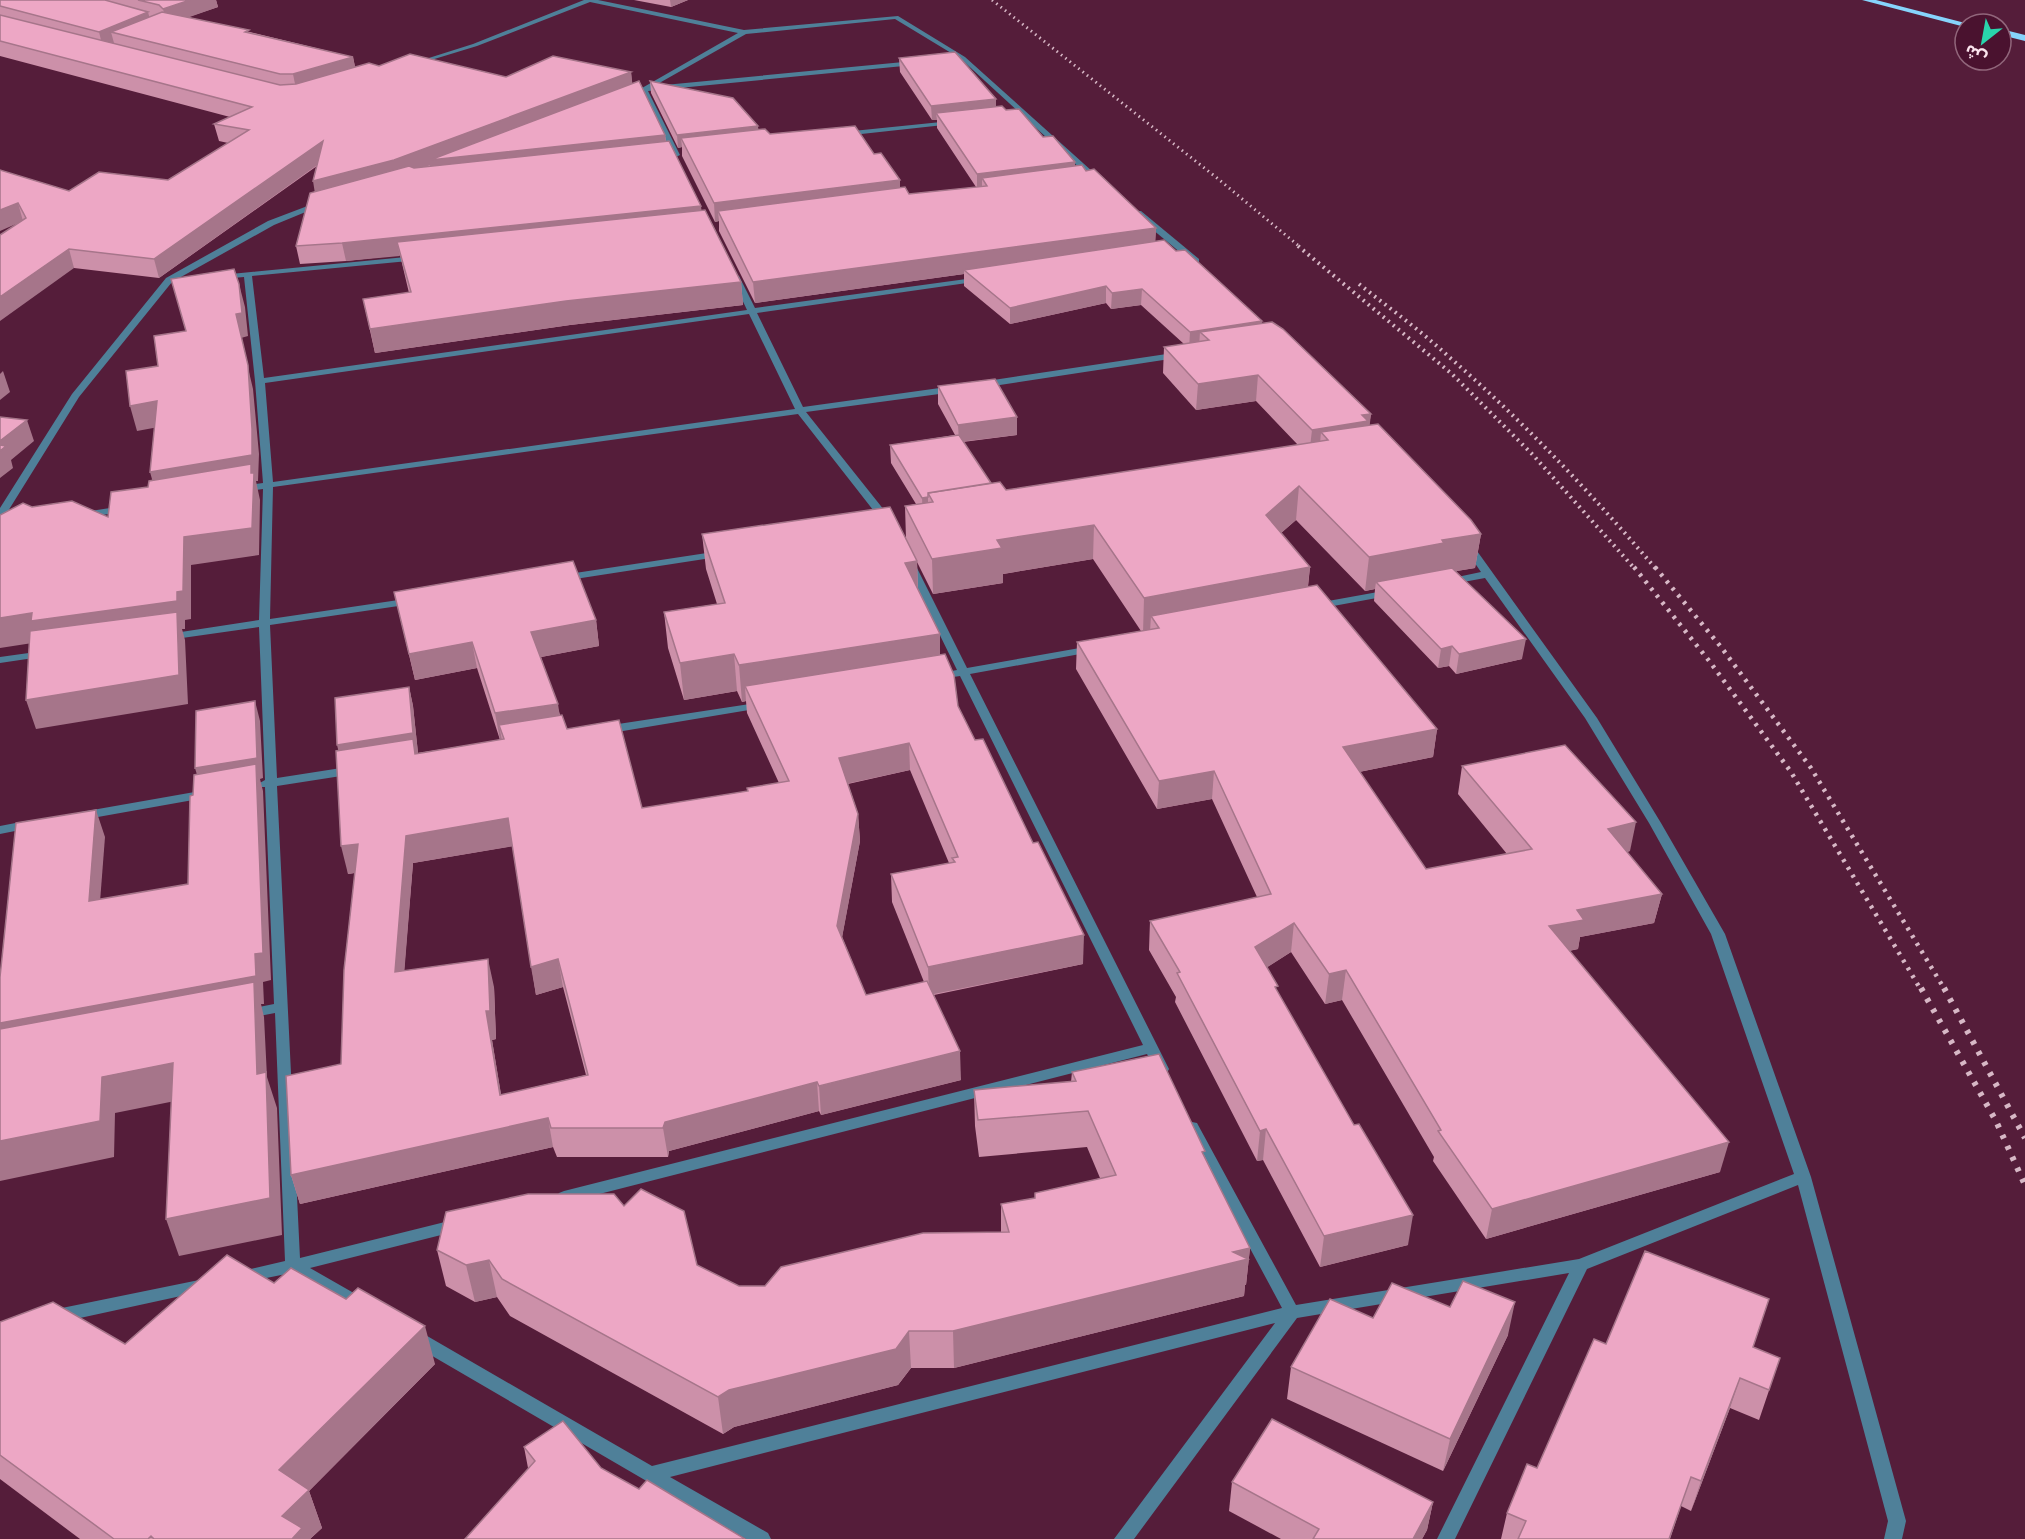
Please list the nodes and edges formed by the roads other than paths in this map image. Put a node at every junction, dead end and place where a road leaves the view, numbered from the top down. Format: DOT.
graph roads {
  1 [pos="589,0"];
  2 [pos="1866,0"];
  3 [pos="1953,21"];
  4 [pos="744,32"];
  5 [pos="963,58"];
  6 [pos="952,59"];
  7 [pos="928,61"];
  8 [pos="408,66"];
  9 [pos="644,89"];
  10 [pos="621,98"];
  11 [pos="1025,114"];
  12 [pos="1014,116"];
  13 [pos="955,122"];
  14 [pos="838,135"];
  15 [pos="676,156"];
  16 [pos="1084,181"];
  17 [pos="330,201"];
  18 [pos="1131,207"];
  19 [pos="1183,248"];
  20 [pos="1171,250"];
  21 [pos="426,257"];
  22 [pos="732,270"];
  23 [pos="1207,271"];
  24 [pos="248,276"];
  25 [pos="214,278"];
  26 [pos="985,278"];
  27 [pos="192,279"];
  28 [pos="169,280"];
  29 [pos="753,313"];
  30 [pos="1186,354"];
  31 [pos="260,381"];
  32 [pos="801,412"];
  33 [pos="268,484"];
  34 [pos="233,490"];
  35 [pos="128,508"];
  36 [pos="0,516"];
  37 [pos="70,518"];
  38 [pos="1460,536"];
  39 [pos="726,553"];
  40 [pos="1488,574"];
  41 [pos="548,580"];
  42 [pos="1430,585"];
  43 [pos="1407,590"];
  44 [pos="418,601"];
  45 [pos="1302,609"];
  46 [pos="264,624"];
  47 [pos="160,639"];
  48 [pos="1105,646"];
  49 [pos="57,652"];
  50 [pos="0,660"];
  51 [pos="965,672"];
  52 [pos="930,678"];
  53 [pos="777,702"];
  54 [pos="589,732"];
  55 [pos="366,768"];
  56 [pos="271,783"];
  57 [pos="248,787"];
  58 [pos="224,791"];
  59 [pos="71,817"];
  60 [pos="47,821"];
  61 [pos="0,830"];
  62 [pos="282,1007"];
  63 [pos="235,1016"];
  64 [pos="1150,1048"];
  65 [pos="1167,1080"];
  66 [pos="1184,1112"];
  67 [pos="1803,1177"];
  68 [pos="548,1201"];
  69 [pos="467,1222"];
  70 [pos="1581,1265"];
  71 [pos="293,1266"];
  72 [pos="1292,1312"];
  73 [pos="375,1314"];
  74 [pos="35,1321"];
  75 [pos="406,1331"];
  76 [pos="651,1474"];
  77 [pos="762,1539"];
  78 [pos="1123,1539"];
  79 [pos="1446,1539"];
  80 [pos="1893,1539"];
  1 -- 4 [label="street"];
  1 -- 8 [label="street"];
  2 -- 3 [label="highway"];
  4 -- 5 [label="street"];
  4 -- 9 [label="street"];
  5 -- 6 [label="street"];
  5 -- 11 [label="street"];
  7 -- 9 [label="street"];
  9 -- 10 [label="street"];
  9 -- 15 [label="street"];
  11 -- 12 [label="street"];
  11 -- 16 [label="street"];
  13 -- 14 [label="street"];
  17 -- 28 [label="street"];
  18 -- 19 [label="street"];
  19 -- 20 [label="street"];
  19 -- 23 [label="street"];
  21 -- 24 [label="street"];
  22 -- 29 [label="street"];
  24 -- 25 [label="street"];
  24 -- 31 [label="street"];
  26 -- 29 [label="street"];
  27 -- 28 [label="street"];
  28 -- 36 [label="street"];
  29 -- 31 [label="street"];
  29 -- 32 [label="street"];
  30 -- 32 [label="street"];
  31 -- 33 [label="street"];
  32 -- 33 [label="street"];
  32 -- 51 [label="street"];
  33 -- 34 [label="street"];
  33 -- 46 [label="street"];
  35 -- 37 [label="street"];
  38 -- 40 [label="street"];
  39 -- 41 [label="street"];
  40 -- 42 [label="street"];
  40 -- 67 [label="street"];
  43 -- 45 [label="street"];
  44 -- 46 [label="street"];
  46 -- 47 [label="street"];
  46 -- 56 [label="street"];
  48 -- 51 [label="street"];
  49 -- 50 [label="street"];
  51 -- 52 [label="street"];
  51 -- 64 [label="street"];
  53 -- 54 [label="street"];
  55 -- 56 [label="street"];
  56 -- 57 [label="street"];
  56 -- 62 [label="street"];
  58 -- 59 [label="street"];
  60 -- 61 [label="street"];
  62 -- 63 [label="street"];
  62 -- 71 [label="street"];
  64 -- 65 [label="street"];
  64 -- 68 [label="street"];
  66 -- 72 [label="street"];
  67 -- 70 [label="street"];
  67 -- 80 [label="street"];
  69 -- 71 [label="street"];
  70 -- 72 [label="street"];
  70 -- 79 [label="street"];
  71 -- 73 [label="street"];
  71 -- 74 [label="street"];
  72 -- 76 [label="street"];
  72 -- 78 [label="street"];
  75 -- 76 [label="street"];
  76 -- 77 [label="street"];
}
